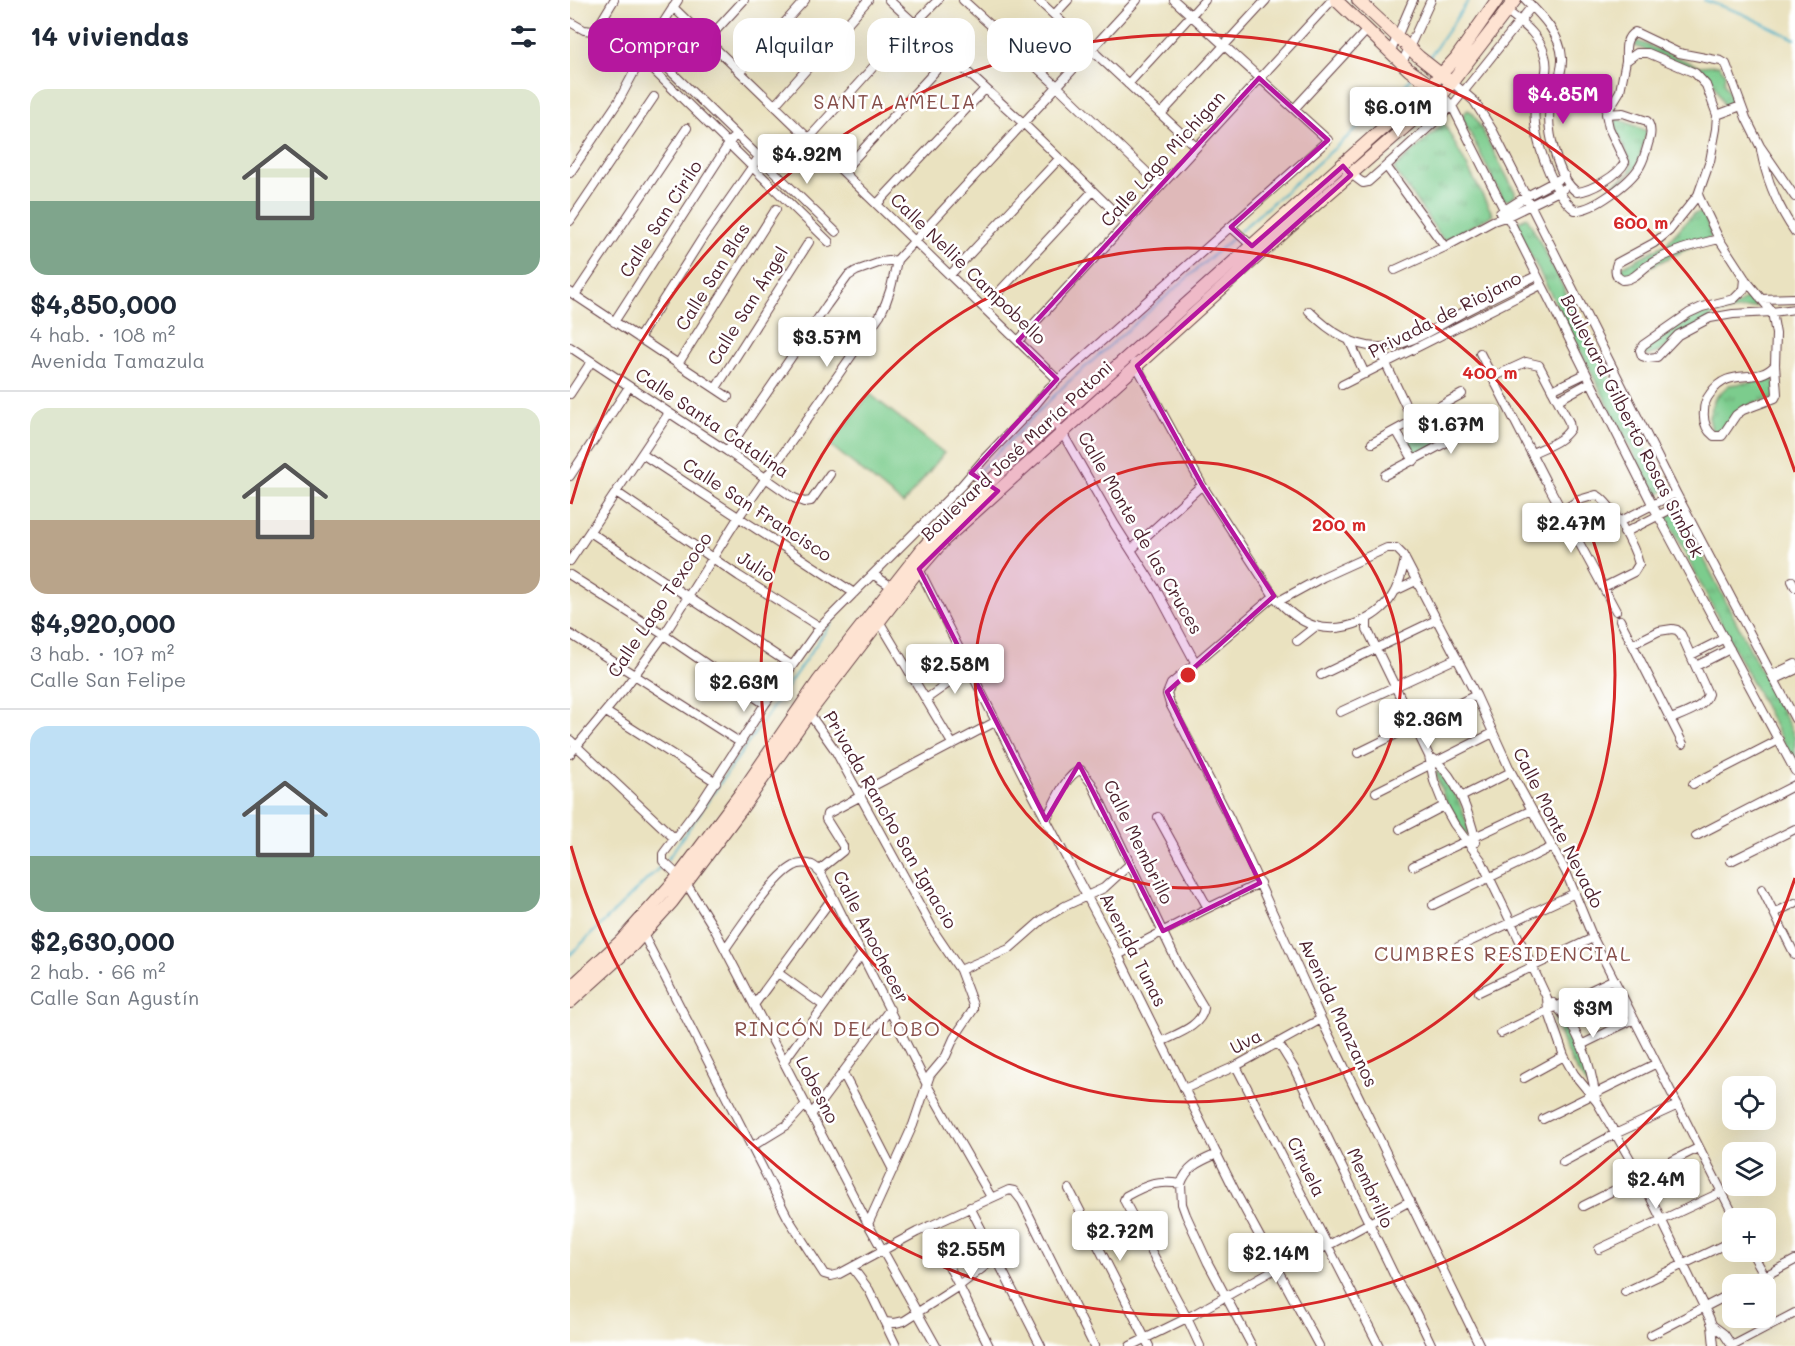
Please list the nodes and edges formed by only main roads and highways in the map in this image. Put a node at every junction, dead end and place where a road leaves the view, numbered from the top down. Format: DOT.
graph roads {
  1 [pos="1334,0"];
  2 [pos="1358,0"];
  3 [pos="1497,0"];
  4 [pos="1515,0"];
  5 [pos="1442,74"];
  6 [pos="1426,82"];
  7 [pos="1453,83"];
  8 [pos="1442,95"];
  9 [pos="1347,170"];
  10 [pos="1134,361"];
  11 [pos="831,675"];
  12 [pos="682,880"];
  13 [pos="570,987"];
  14 [pos="570,1002"];
  1 -- 6 [label="main road"];
  2 -- 5 [label="main road"];
  3 -- 5 [label="main road, Boulevard José María Patoni"];
  4 -- 7 [label="main road, Boulevard José María Patoni"];
  5 -- 6 [label="main road, Boulevard José María Patoni"];
  5 -- 7 [label="main road"];
  6 -- 8 [label="main road"];
  6 -- 9 [label="main road, Boulevard José María Patoni"];
  7 -- 8 [label="main road, Boulevard José María Patoni"];
  8 -- 9 [label="main road, Boulevard José María Patoni"];
  9 -- 10 [label="main road, Boulevard José María Patoni"];
  9 -- 10 [label="main road, Boulevard José María Patoni"];
  10 -- 11 [label="main road, Boulevard José María Patoni"];
  10 -- 11 [label="main road, Boulevard José María Patoni"];
  11 -- 12 [label="main road, Boulevard José María Patoni"];
  12 -- 13 [label="main road, Boulevard José María Patoni"];
  12 -- 14 [label="main road, Boulevard José María Patoni"];
}
